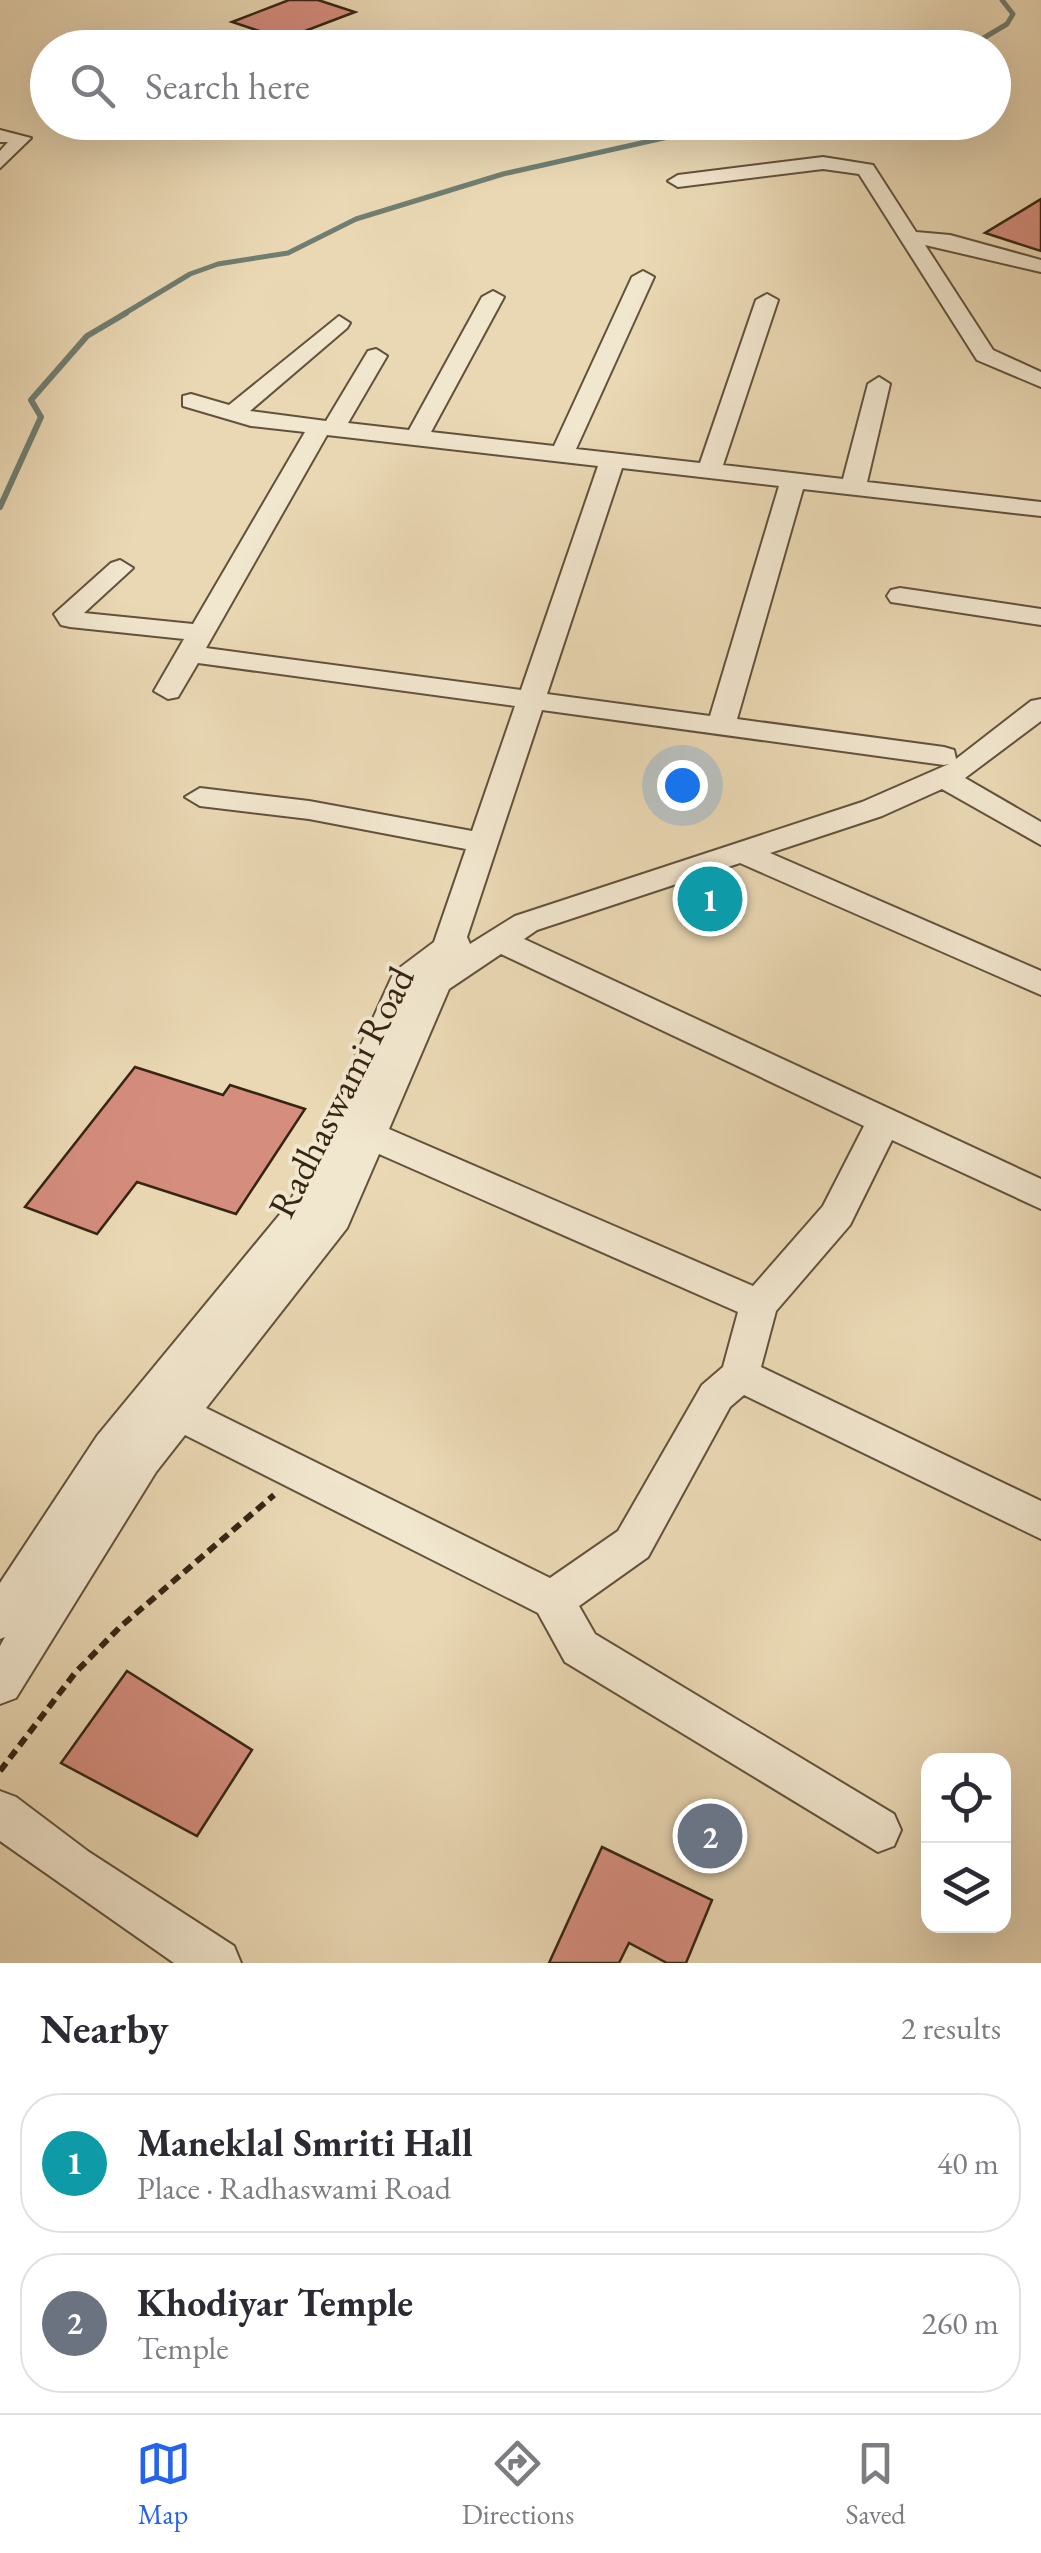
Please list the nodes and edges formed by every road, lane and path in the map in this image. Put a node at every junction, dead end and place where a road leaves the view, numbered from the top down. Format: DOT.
graph roads {
  1 [pos="0,136"];
  2 [pos="0,162"];
  3 [pos="678,182"];
  4 [pos="906,237"];
  5 [pos="1041,266"];
  6 [pos="643,277"];
  7 [pos="493,297"];
  8 [pos="767,300"];
  9 [pos="339,324"];
  10 [pos="376,356"];
  11 [pos="1041,380"];
  12 [pos="879,384"];
  13 [pos="190,401"];
  14 [pos="233,414"];
  15 [pos="326,428"];
  16 [pos="416,438"];
  17 [pos="562,454"];
  18 [pos="612,461"];
  19 [pos="709,472"];
  20 [pos="793,481"];
  21 [pos="853,488"];
  22 [pos="1041,509"];
  23 [pos="120,568"];
  24 [pos="900,596"];
  25 [pos="1041,617"];
  26 [pos="196,644"];
  27 [pos="168,691"];
  28 [pos="532,700"];
  29 [pos="1040,702"];
  30 [pos="721,726"];
  31 [pos="944,766"];
  32 [pos="200,797"];
  33 [pos="1041,835"];
  34 [pos="484,843"];
  35 [pos="741,852"];
  36 [pos="499,940"];
  37 [pos="448,947"];
  38 [pos="1041,984"];
  39 [pos="884,1121"];
  40 [pos="369,1135"];
  41 [pos="1041,1195"];
  42 [pos="759,1305"];
  43 [pos="740,1375"];
  44 [pos="178,1414"];
  45 [pos="298,1473"];
  46 [pos="1041,1521"];
  47 [pos="553,1600"];
  48 [pos="0,1620"];
  49 [pos="0,1684"];
  50 [pos="0,1771"];
  51 [pos="0,1813"];
  52 [pos="878,1830"];
  53 [pos="217,1963"];
  1 -- 2 [label="street"];
  3 -- 4 [label="street"];
  4 -- 5 [label="street"];
  4 -- 11 [label="street"];
  6 -- 17 [label="street"];
  7 -- 16 [label="street"];
  8 -- 19 [label="street"];
  9 -- 14 [label="street"];
  10 -- 15 [label="street"];
  12 -- 21 [label="street"];
  13 -- 14 [label="street"];
  14 -- 15 [label="street"];
  15 -- 16 [label="street"];
  15 -- 26 [label="street"];
  16 -- 17 [label="street"];
  17 -- 18 [label="street"];
  18 -- 19 [label="street"];
  18 -- 28 [label="street"];
  19 -- 20 [label="street"];
  20 -- 21 [label="street"];
  20 -- 30 [label="street"];
  21 -- 22 [label="street"];
  23 -- 26 [label="street"];
  24 -- 25 [label="street"];
  26 -- 27 [label="street"];
  26 -- 28 [label="street"];
  28 -- 30 [label="street"];
  28 -- 34 [label="street"];
  29 -- 31 [label="street, Radhaswami Road"];
  30 -- 31 [label="street"];
  31 -- 33 [label="street"];
  31 -- 35 [label="street, Radhaswami Road"];
  31 -- 37 [label="street, Radhaswami Road"];
  32 -- 34 [label="street"];
  34 -- 37 [label="street"];
  35 -- 36 [label="street, Radhaswami Road"];
  35 -- 38 [label="street"];
  36 -- 39 [label="street"];
  36 -- 40 [label="street, Radhaswami Road"];
  37 -- 48 [label="street, Radhaswami Road"];
  39 -- 41 [label="street"];
  39 -- 42 [label="street"];
  40 -- 42 [label="street"];
  40 -- 44 [label="street, Radhaswami Road"];
  42 -- 43 [label="street"];
  43 -- 46 [label="street"];
  43 -- 47 [label="street"];
  44 -- 45 [label="street"];
  44 -- 49 [label="street, Radhaswami Road"];
  45 -- 47 [label="street"];
  45 -- 50 [label="path"];
  47 -- 52 [label="street"];
  51 -- 53 [label="street"];
}
